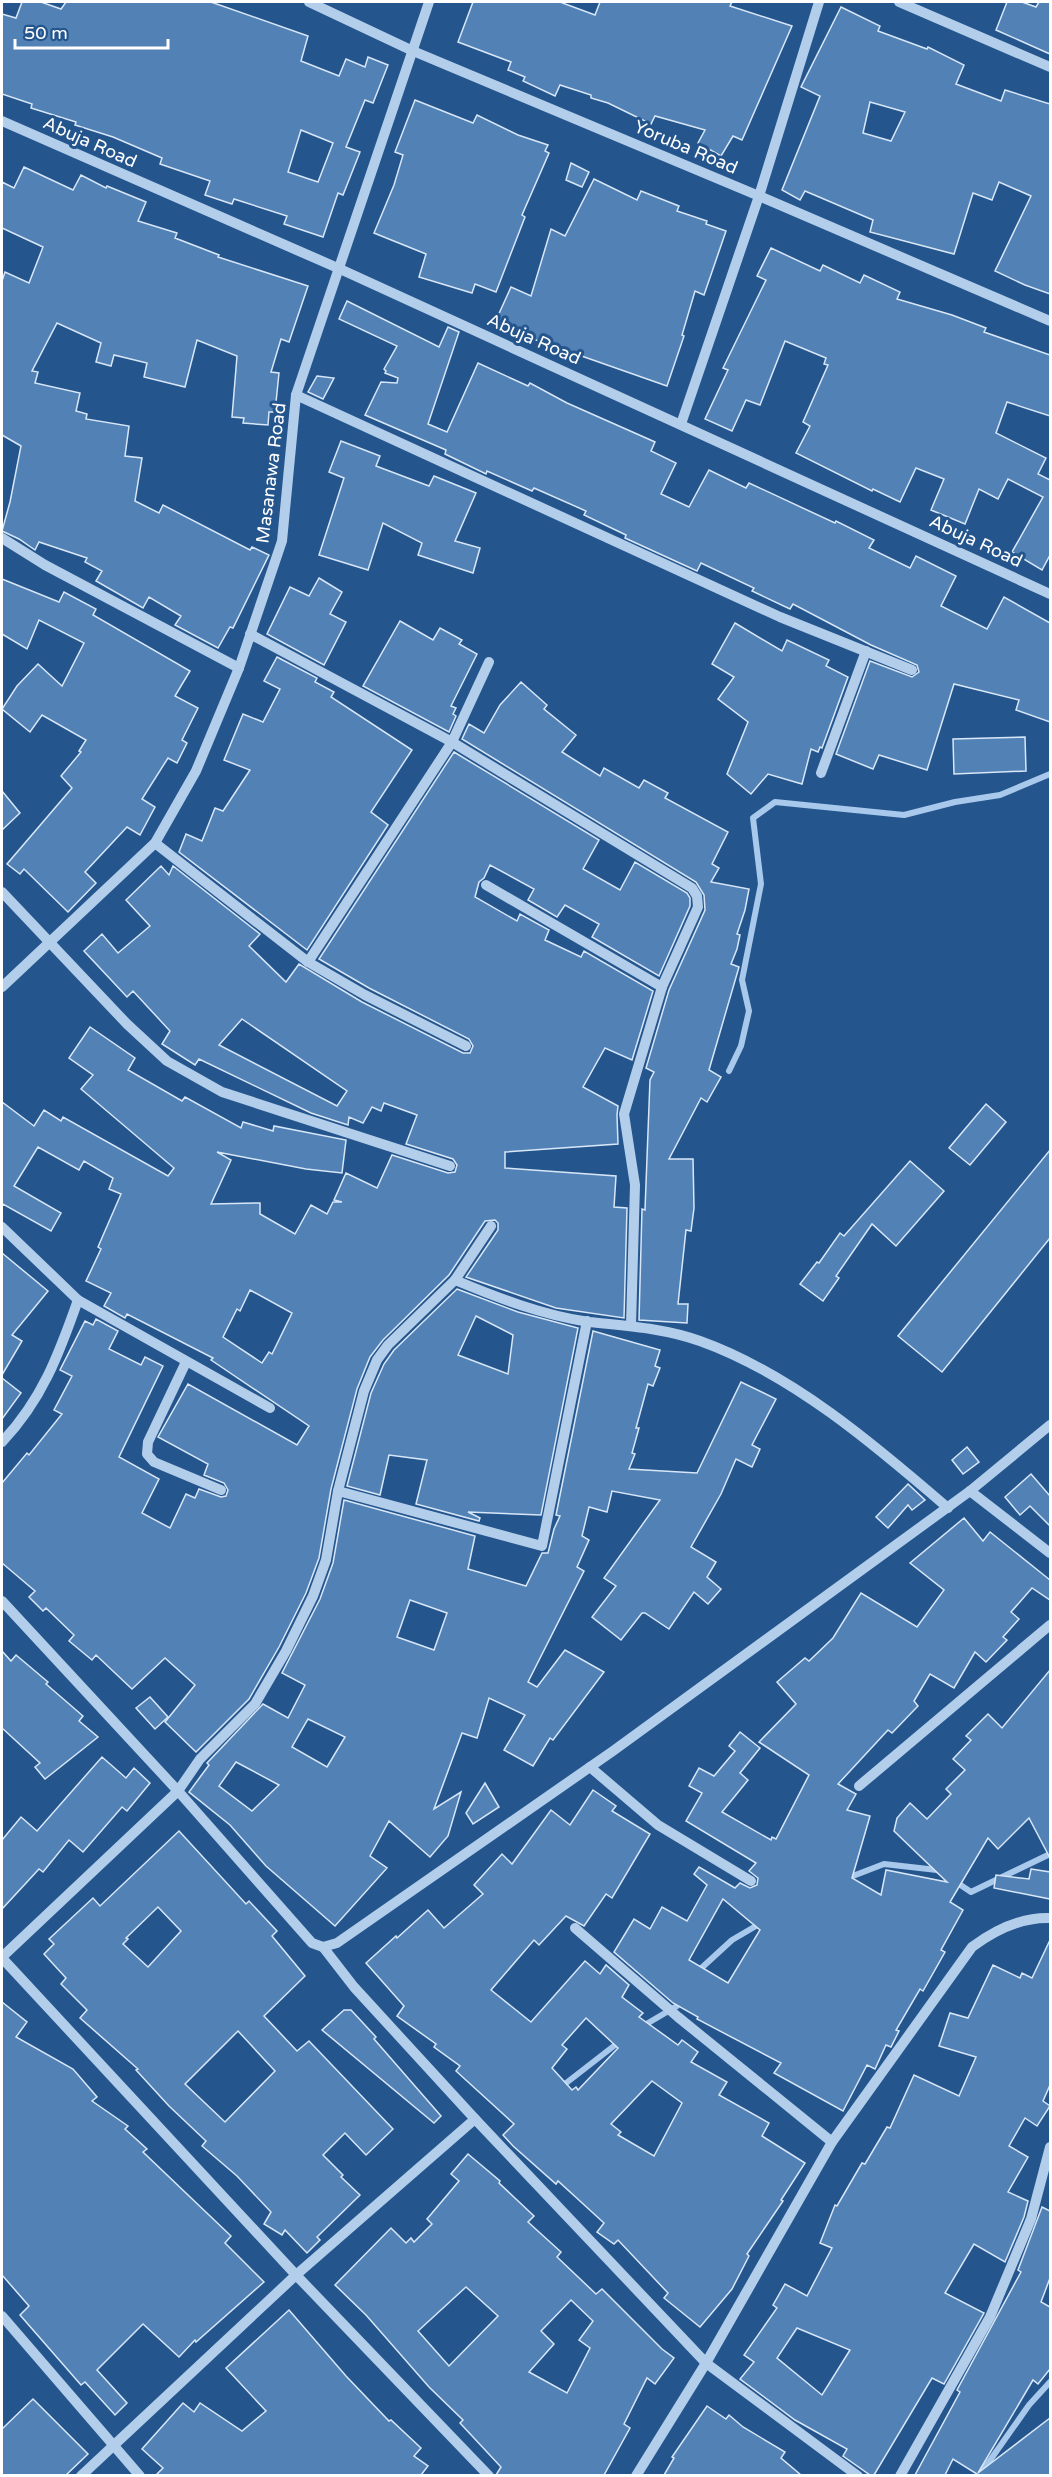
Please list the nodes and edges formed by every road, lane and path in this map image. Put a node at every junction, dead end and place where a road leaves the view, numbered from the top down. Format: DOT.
graph roads {
  1 [pos="309,2"];
  2 [pos="429,2"];
  3 [pos="819,2"];
  4 [pos="899,2"];
  5 [pos="413,51"];
  6 [pos="1050,67"];
  7 [pos="2,122"];
  8 [pos="759,196"];
  9 [pos="340,269"];
  10 [pos="1050,321"];
  11 [pos="296,395"];
  12 [pos="681,424"];
  13 [pos="2,538"];
  14 [pos="1050,594"];
  15 [pos="250,634"];
  16 [pos="866,651"];
  17 [pos="489,662"];
  18 [pos="239,668"];
  19 [pos="912,670"];
  20 [pos="452,742"];
  21 [pos="821,773"];
  22 [pos="155,843"];
  23 [pos="486,885"];
  24 [pos="2,892"];
  25 [pos="49,943"];
  26 [pos="308,962"];
  27 [pos="2,987"];
  28 [pos="662,987"];
  29 [pos="465,1046"];
  30 [pos="450,1166"];
  31 [pos="491,1226"];
  32 [pos="2,1227"];
  33 [pos="455,1280"];
  34 [pos="78,1300"];
  35 [pos="587,1321"];
  36 [pos="631,1325"];
  37 [pos="186,1362"];
  38 [pos="270,1408"];
  39 [pos="1050,1425"];
  40 [pos="2,1442"];
  41 [pos="220,1490"];
  42 [pos="338,1491"];
  43 [pos="970,1491"];
  44 [pos="948,1508"];
  45 [pos="1050,1553"];
  46 [pos="2,1601"];
  47 [pos="1050,1626"];
  48 [pos="590,1767"];
  49 [pos="859,1786"];
  50 [pos="178,1791"];
  51 [pos="751,1881"];
  52 [pos="1050,1918"];
  53 [pos="574,1928"];
  54 [pos="323,1947"];
  55 [pos="2,1957"];
  56 [pos="475,2120"];
  57 [pos="832,2142"];
  58 [pos="1050,2148"];
  59 [pos="296,2274"];
  60 [pos="2,2316"];
  61 [pos="706,2363"];
  62 [pos="113,2446"];
  63 [pos="81,2475"];
  64 [pos="140,2475"];
  65 [pos="489,2475"];
  66 [pos="636,2475"];
  67 [pos="858,2475"];
  68 [pos="900,2475"];
  1 -- 5 [label="street, Yoruba Road"];
  2 -- 5 [label="street, Masanawa Road"];
  3 -- 8 [label="street"];
  4 -- 6 [label="street"];
  5 -- 8 [label="street, Yoruba Road"];
  5 -- 9 [label="street, Masanawa Road"];
  7 -- 9 [label="street, Abuja Road"];
  8 -- 10 [label="street, Yoruba Road"];
  8 -- 12 [label="street"];
  9 -- 11 [label="street, Masanawa Road"];
  9 -- 12 [label="street, Abuja Road"];
  11 -- 15 [label="street, Masanawa Road"];
  11 -- 16 [label="street"];
  12 -- 14 [label="street, Abuja Road"];
  13 -- 18 [label="street"];
  15 -- 18 [label="street, Masanawa Road"];
  15 -- 20 [label="street"];
  16 -- 19 [label="street"];
  16 -- 21 [label="street"];
  17 -- 20 [label="street"];
  18 -- 22 [label="street, Masanawa Road"];
  20 -- 26 [label="street"];
  20 -- 28 [label="street"];
  22 -- 25 [label="street, Masanawa Road"];
  22 -- 26 [label="street"];
  23 -- 28 [label="street"];
  24 -- 25 [label="street"];
  25 -- 27 [label="street, Masanawa Road"];
  25 -- 30 [label="street"];
  26 -- 29 [label="street"];
  28 -- 36 [label="street"];
  31 -- 33 [label="street"];
  32 -- 34 [label="street"];
  33 -- 35 [label="street"];
  33 -- 42 [label="street"];
  34 -- 37 [label="street"];
  34 -- 40 [label="street"];
  35 -- 36 [label="street"];
  35 -- 42 [label="street"];
  36 -- 44 [label="street"];
  37 -- 38 [label="street"];
  37 -- 41 [label="street"];
  39 -- 43 [label="street"];
  42 -- 50 [label="street"];
  43 -- 44 [label="street"];
  43 -- 45 [label="street"];
  44 -- 48 [label="street"];
  46 -- 50 [label="street"];
  47 -- 49 [label="street"];
  48 -- 51 [label="street"];
  48 -- 54 [label="street"];
  50 -- 54 [label="street"];
  50 -- 55 [label="street"];
  52 -- 57 [label="street"];
  53 -- 57 [label="street"];
  54 -- 56 [label="street"];
  55 -- 59 [label="street"];
  56 -- 59 [label="street"];
  56 -- 61 [label="street"];
  57 -- 61 [label="street"];
  58 -- 68 [label="street"];
  59 -- 62 [label="street"];
  59 -- 65 [label="street"];
  60 -- 62 [label="street"];
  61 -- 66 [label="street"];
  61 -- 67 [label="street"];
  62 -- 63 [label="street"];
  62 -- 64 [label="street"];
}
